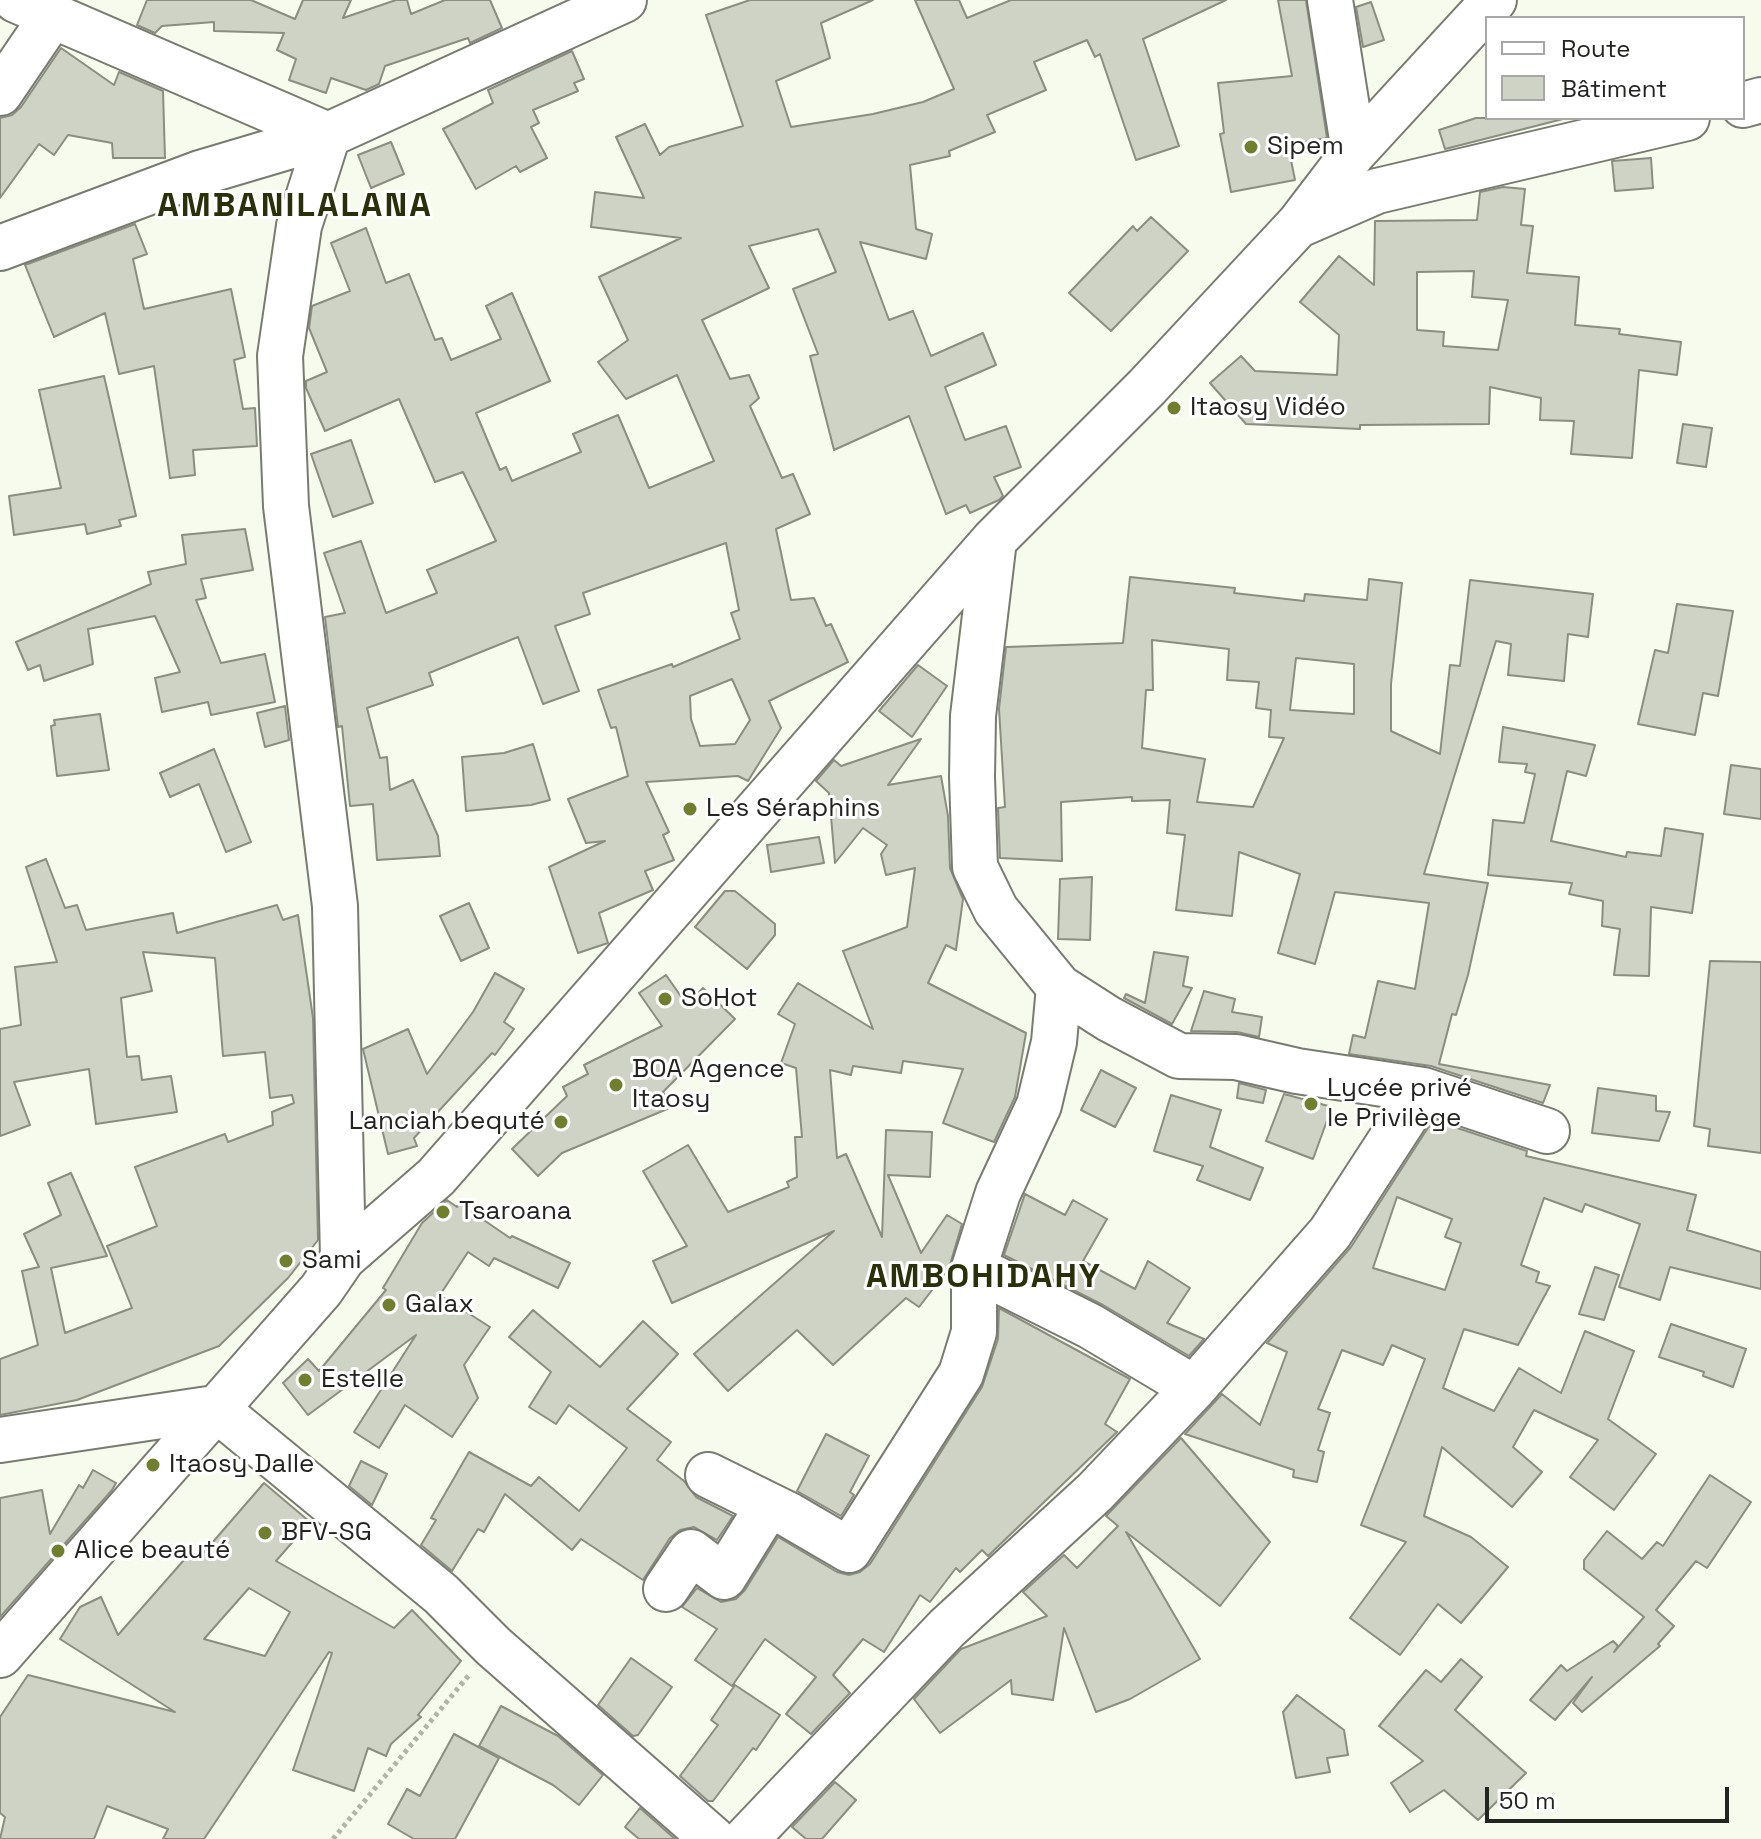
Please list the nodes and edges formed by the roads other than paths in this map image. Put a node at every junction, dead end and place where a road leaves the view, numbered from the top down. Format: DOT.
graph roads {
  1 [pos="624,0"];
  2 [pos="1330,0"];
  3 [pos="1494,0"];
  4 [pos="35,8"];
  5 [pos="0,93"];
  6 [pos="1679,120"];
  7 [pos="328,135"];
  8 [pos="1354,152"];
  9 [pos="1299,224"];
  10 [pos="0,248"];
  11 [pos="994,540"];
  12 [pos="1059,987"];
  13 [pos="1423,1090"];
  14 [pos="1547,1131"];
  15 [pos="343,1258"];
  16 [pos="974,1268"];
  17 [pos="1194,1388"];
  18 [pos="215,1408"];
  19 [pos="0,1440"];
  20 [pos="708,1475"];
  21 [pos="768,1506"];
  22 [pos="666,1589"];
  23 [pos="0,1655"];
  24 [pos="713,1839"];
  25 [pos="746,1839"];
  1 -- 7 [label="street"];
  2 -- 8 [label="street"];
  3 -- 8 [label="street"];
  4 -- 5 [label="street"];
  4 -- 7 [label="street"];
  6 -- 9 [label="street"];
  7 -- 10 [label="street"];
  7 -- 15 [label="street"];
  8 -- 9 [label="street"];
  9 -- 11 [label="street"];
  11 -- 12 [label="street"];
  11 -- 15 [label="street"];
  12 -- 13 [label="street"];
  12 -- 16 [label="street"];
  13 -- 14 [label="street"];
  13 -- 17 [label="street"];
  15 -- 18 [label="street"];
  16 -- 17 [label="street"];
  16 -- 21 [label="street"];
  17 -- 25 [label="street"];
  18 -- 19 [label="street"];
  18 -- 23 [label="street"];
  18 -- 24 [label="street"];
  20 -- 21 [label="street"];
  21 -- 22 [label="street"];
}
